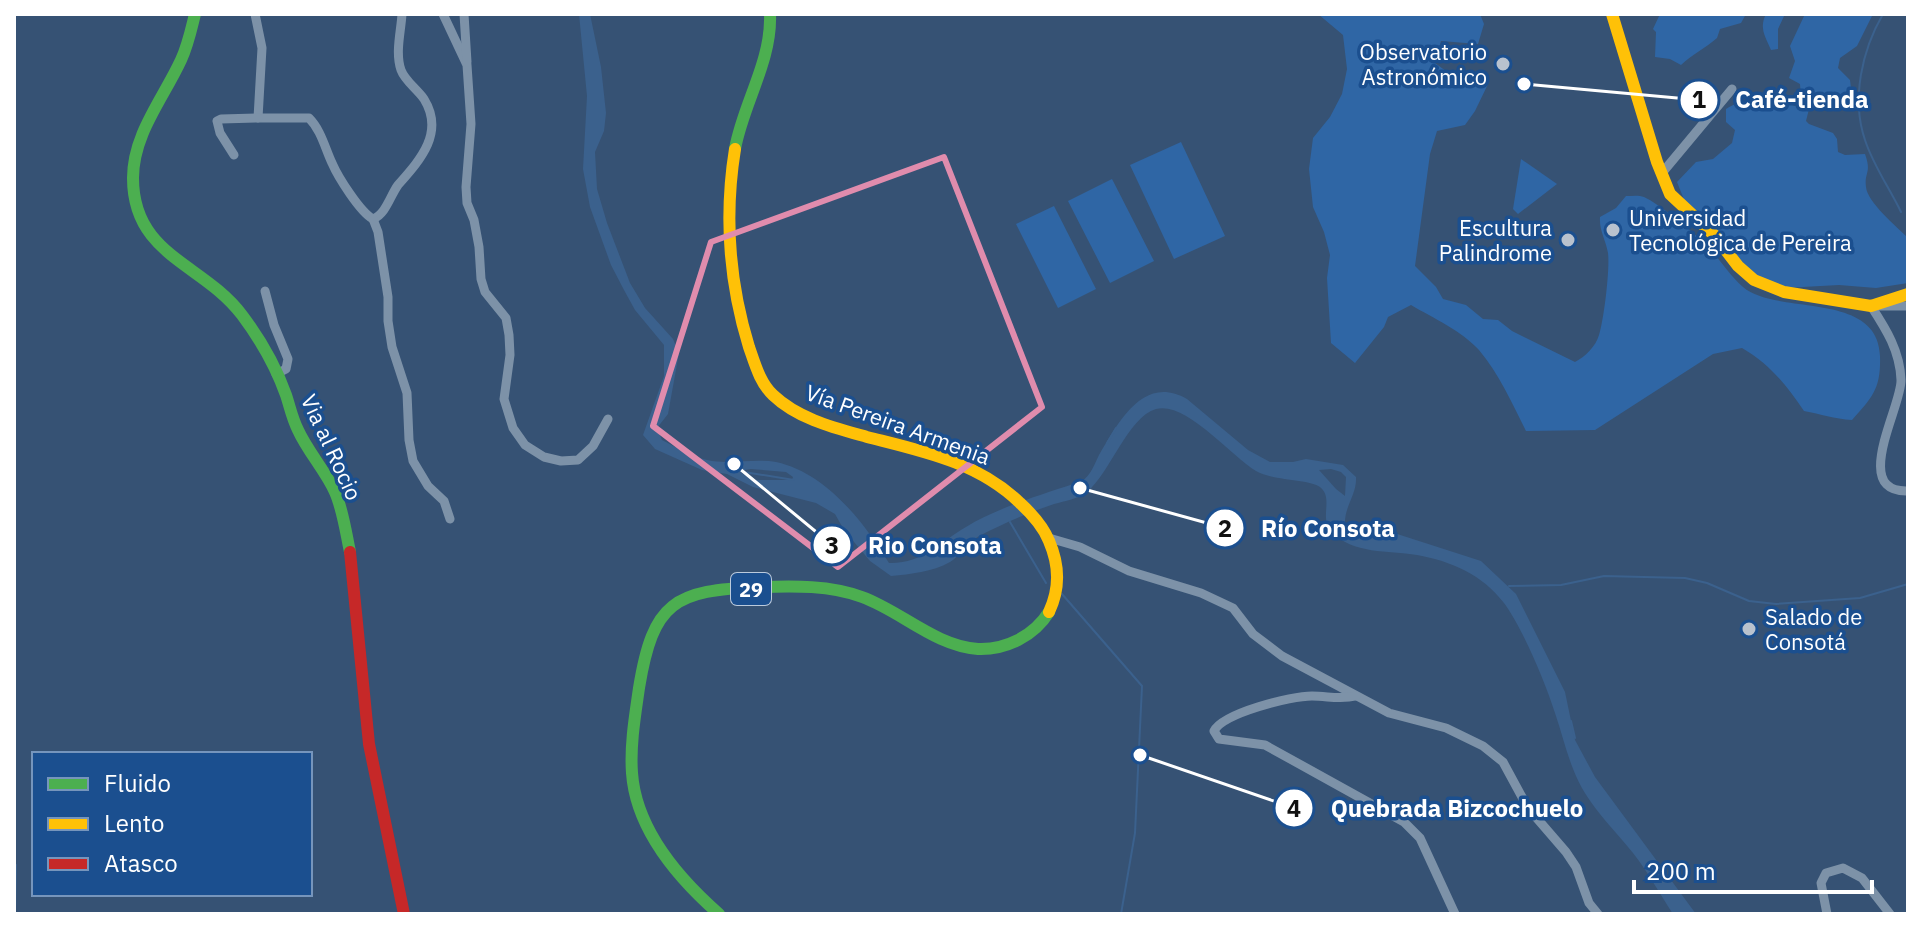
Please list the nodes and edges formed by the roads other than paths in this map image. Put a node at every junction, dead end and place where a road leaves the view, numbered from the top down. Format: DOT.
graph roads {
  1 [pos="255,14"];
  2 [pos="402,14"];
  3 [pos="443,14"];
  4 [pos="464,14"];
  5 [pos="770,14"];
  6 [pos="1612,14"];
  7 [pos="195,15"];
  8 [pos="467,65"];
  9 [pos="1732,89"];
  10 [pos="258,118"];
  11 [pos="234,155"];
  12 [pos="1662,173"];
  13 [pos="373,219"];
  14 [pos="265,291"];
  15 [pos="1908,294"];
  16 [pos="1871,306"];
  17 [pos="1908,306"];
  18 [pos="276,374"];
  19 [pos="608,419"];
  20 [pos="1908,491"];
  21 [pos="450,519"];
  22 [pos="1049,538"];
  23 [pos="1356,696"];
  24 [pos="404,914"];
  25 [pos="719,914"];
  26 [pos="1455,914"];
  27 [pos="1598,914"];
  28 [pos="1827,914"];
  29 [pos="1890,914"];
  1 -- 10 [label="street"];
  2 -- 13 [label="street"];
  3 -- 8 [label="street"];
  4 -- 8 [label="street"];
  5 -- 22 [label="main road, Vía Pereira Armenia / 29"];
  6 -- 12 [label="main road"];
  7 -- 18 [label="main road, Via al Rocio"];
  8 -- 19 [label="street"];
  9 -- 12 [label="street"];
  10 -- 11 [label="street"];
  10 -- 13 [label="street"];
  12 -- 16 [label="main road"];
  13 -- 21 [label="street"];
  14 -- 18 [label="street"];
  15 -- 16 [label="main road"];
  16 -- 17 [label="street"];
  16 -- 20 [label="street"];
  18 -- 24 [label="main road, Via al Rocio"];
  22 -- 23 [label="street"];
  22 -- 25 [label="main road, 29"];
  23 -- 26 [label="street"];
  23 -- 27 [label="street"];
  28 -- 29 [label="street"];
}
